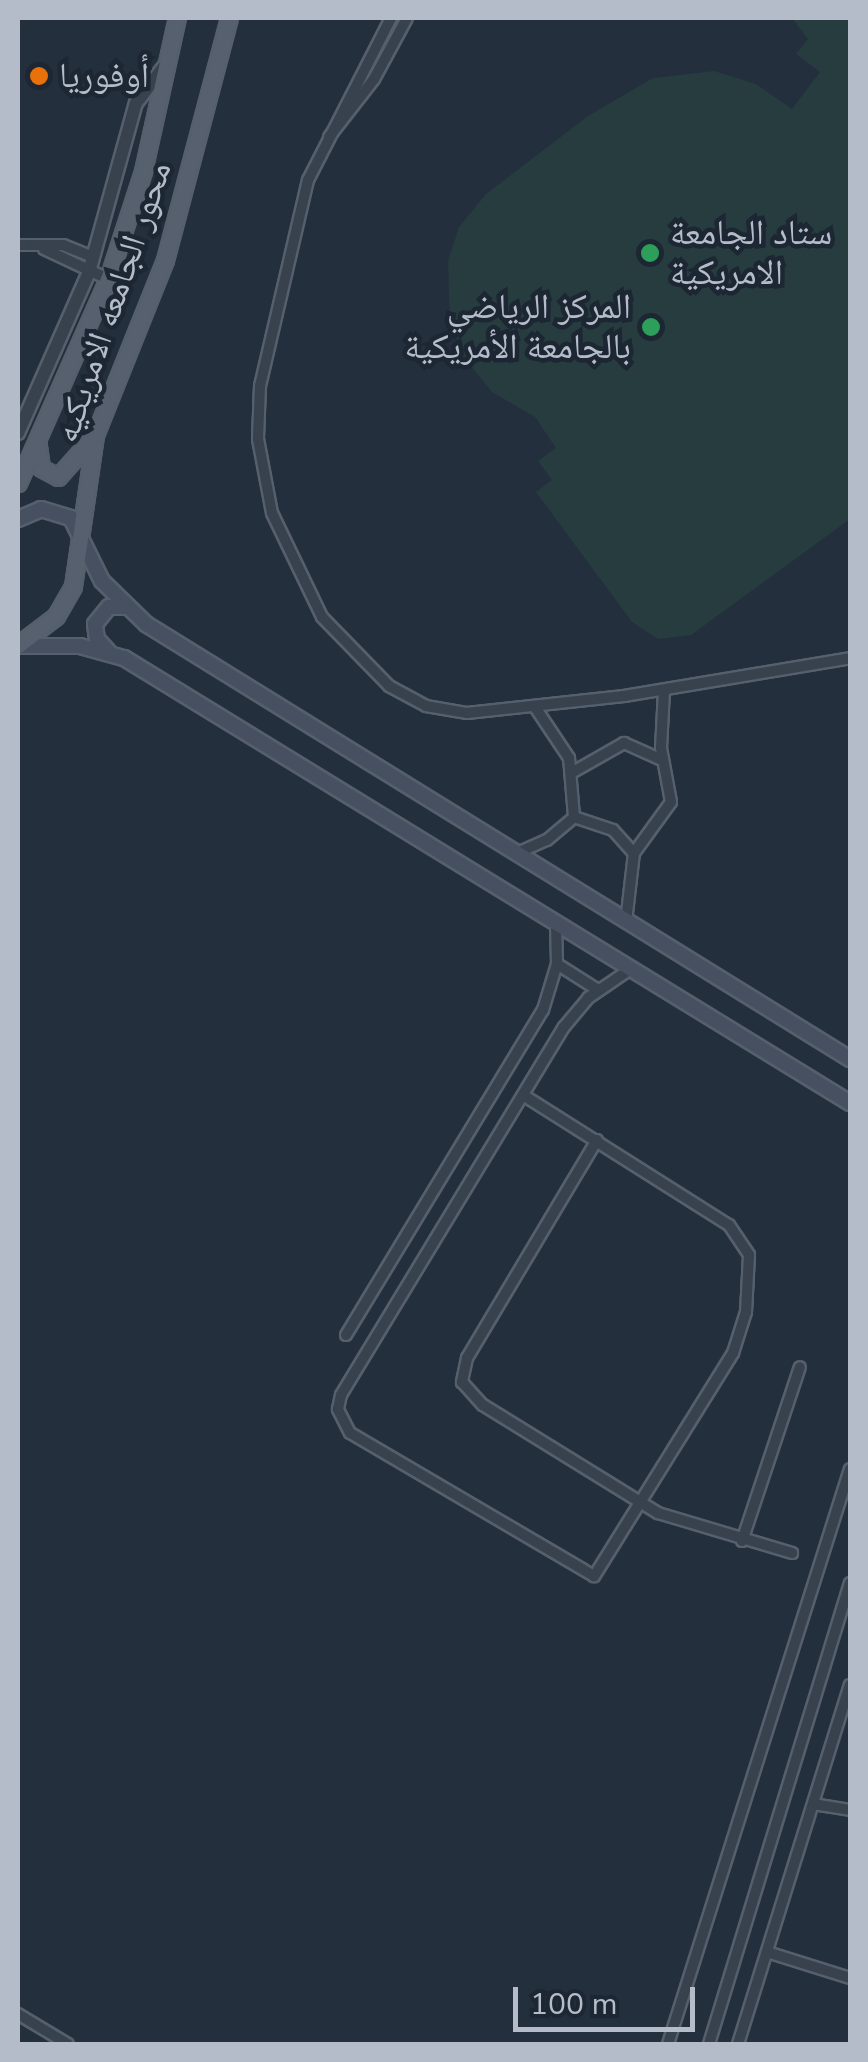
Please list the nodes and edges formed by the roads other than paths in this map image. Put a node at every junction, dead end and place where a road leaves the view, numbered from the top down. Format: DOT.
graph roads {
  1 [pos="177,18"];
  2 [pos="229,18"];
  3 [pos="391,18"];
  4 [pos="408,18"];
  5 [pos="169,61"];
  6 [pos="322,145"];
  7 [pos="18,246"];
  8 [pos="44,249"];
  9 [pos="93,256"];
  10 [pos="89,272"];
  11 [pos="108,279"];
  12 [pos="18,433"];
  13 [pos="94,435"];
  14 [pos="38,442"];
  15 [pos="18,483"];
  16 [pos="18,520"];
  17 [pos="82,535"];
  18 [pos="124,606"];
  19 [pos="18,646"];
  20 [pos="108,651"];
  21 [pos="850,658"];
  22 [pos="664,690"];
  23 [pos="534,707"];
  24 [pos="662,760"];
  25 [pos="573,772"];
  26 [pos="574,817"];
  27 [pos="634,853"];
  28 [pos="515,854"];
  29 [pos="626,922"];
  30 [pos="556,924"];
  31 [pos="557,964"];
  32 [pos="629,970"];
  33 [pos="598,990"];
  34 [pos="850,1059"];
  35 [pos="523,1095"];
  36 [pos="850,1103"];
  37 [pos="468,1134"];
  38 [pos="597,1140"];
  39 [pos="491,1147"];
  40 [pos="385,1272"];
  41 [pos="407,1284"];
  42 [pos="373,1291"];
  43 [pos="395,1304"];
  44 [pos="346,1335"];
  45 [pos="800,1366"];
  46 [pos="850,1469"];
  47 [pos="640,1502"];
  48 [pos="742,1541"];
  49 [pos="792,1553"];
  50 [pos="850,1583"];
  51 [pos="850,1685"];
  52 [pos="813,1804"];
  53 [pos="850,1810"];
  54 [pos="767,1952"];
  55 [pos="850,1978"];
  56 [pos="18,2014"];
  57 [pos="68,2044"];
  58 [pos="668,2044"];
  59 [pos="710,2044"];
  60 [pos="738,2044"];
  1 -- 5 [label="main road, محور الجامعه الامريكيه"];
  2 -- 13 [label="main road, محور الجامعه الامريكيه"];
  3 -- 6 [label="street"];
  4 -- 6 [label="street"];
  5 -- 9 [label="street"];
  5 -- 11 [label="main road, محور الجامعه الامريكيه"];
  6 -- 23 [label="street"];
  7 -- 8 [label="street"];
  8 -- 9 [label="street"];
  8 -- 10 [label="street"];
  9 -- 10 [label="street"];
  10 -- 11 [label="street"];
  10 -- 12 [label="street"];
  11 -- 14 [label="main road, محور الجامعه الامريكيه"];
  13 -- 14 [label="main road"];
  13 -- 17 [label="main road, محور الجامعه الامريكيه"];
  14 -- 15 [label="main road, محور الجامعه الامريكيه"];
  16 -- 17 [label="main road"];
  17 -- 18 [label="main road"];
  17 -- 19 [label="main road, محور الجامعه الامريكيه"];
  18 -- 20 [label="main road"];
  18 -- 28 [label="main road"];
  19 -- 20 [label="main road"];
  20 -- 30 [label="main road"];
  21 -- 22 [label="street"];
  22 -- 23 [label="street"];
  22 -- 24 [label="street"];
  23 -- 25 [label="street"];
  24 -- 25 [label="street"];
  24 -- 27 [label="street"];
  25 -- 26 [label="street"];
  26 -- 27 [label="street"];
  26 -- 28 [label="street"];
  27 -- 29 [label="street"];
  28 -- 29 [label="main road"];
  29 -- 34 [label="main road"];
  30 -- 31 [label="street"];
  30 -- 32 [label="main road"];
  31 -- 33 [label="street"];
  31 -- 37 [label="street"];
  32 -- 33 [label="street"];
  32 -- 36 [label="main road"];
  33 -- 35 [label="street"];
  35 -- 38 [label="street"];
  35 -- 39 [label="street"];
  37 -- 39 [label="street"];
  37 -- 40 [label="street"];
  38 -- 47 [label="street"];
  38 -- 47 [label="street"];
  39 -- 41 [label="street"];
  40 -- 41 [label="street"];
  40 -- 42 [label="street"];
  41 -- 43 [label="street"];
  42 -- 43 [label="street"];
  42 -- 44 [label="street"];
  43 -- 47 [label="street"];
  45 -- 48 [label="street"];
  46 -- 58 [label="street"];
  47 -- 48 [label="street"];
  48 -- 49 [label="street"];
  50 -- 59 [label="street"];
  51 -- 52 [label="street"];
  52 -- 53 [label="street"];
  52 -- 54 [label="street"];
  54 -- 55 [label="street"];
  54 -- 60 [label="street"];
  56 -- 57 [label="street"];
}
